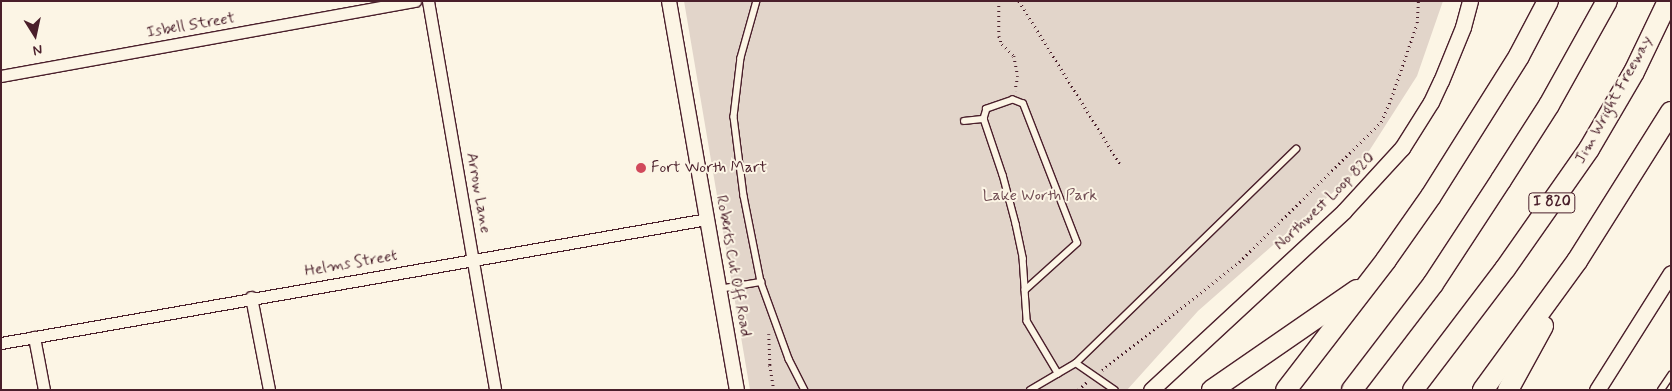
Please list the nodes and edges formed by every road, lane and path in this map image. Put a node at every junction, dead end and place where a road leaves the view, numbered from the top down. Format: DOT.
graph roads {
  1 [pos="416,1"];
  2 [pos="428,1"];
  3 [pos="669,1"];
  4 [pos="757,1"];
  5 [pos="999,1"];
  6 [pos="1019,1"];
  7 [pos="1418,1"];
  8 [pos="1470,1"];
  9 [pos="1534,1"];
  10 [pos="1548,1"];
  11 [pos="1607,1"];
  12 [pos="1668,1"];
  13 [pos="1519,56"];
  14 [pos="1,76"];
  15 [pos="1013,100"];
  16 [pos="1671,112"];
  17 [pos="984,120"];
  18 [pos="964,121"];
  19 [pos="1296,149"];
  20 [pos="1120,164"];
  21 [pos="707,219"];
  22 [pos="473,259"];
  23 [pos="1577,261"];
  24 [pos="1671,273"];
  25 [pos="1371,281"];
  26 [pos="761,282"];
  27 [pos="719,290"];
  28 [pos="1024,290"];
  29 [pos="251,298"];
  30 [pos="770,307"];
  31 [pos="34,337"];
  32 [pos="1,343"];
  33 [pos="1076,363"];
  34 [pos="1058,373"];
  35 [pos="1671,375"];
  36 [pos="1094,376"];
  37 [pos="44,390"];
  38 [pos="269,390"];
  39 [pos="495,390"];
  40 [pos="737,390"];
  41 [pos="774,390"];
  42 [pos="805,390"];
  43 [pos="1030,390"];
  44 [pos="1078,390"];
  45 [pos="1115,390"];
  46 [pos="1151,390"];
  47 [pos="1212,390"];
  48 [pos="1286,390"];
  49 [pos="1352,390"];
  50 [pos="1413,390"];
  51 [pos="1483,390"];
  52 [pos="1508,390"];
  53 [pos="1597,390"];
  54 [pos="1661,390"];
  1 -- 14 [label="street, Isbell Street"];
  2 -- 22 [label="street, Arrow Lane"];
  3 -- 21 [label="street, Roberts Cut Off Road"];
  4 -- 26 [label="lane"];
  5 -- 15 [label="path"];
  6 -- 20 [label="path"];
  7 -- 36 [label="path"];
  8 -- 46 [label="main road, Northwest Loop 820"];
  9 -- 13 [label="highway"];
  10 -- 13 [label="highway"];
  11 -- 49 [label="highway"];
  12 -- 50 [label="highway, Jim Wright Freeway / I 820"];
  13 -- 25 [label="highway"];
  15 -- 17 [label="lane"];
  15 -- 28 [label="lane"];
  16 -- 23 [label="highway"];
  17 -- 18 [label="lane"];
  17 -- 28 [label="lane"];
  19 -- 33 [label="lane"];
  21 -- 22 [label="street, Helms Street"];
  21 -- 27 [label="street, Roberts Cut Off Road"];
  22 -- 29 [label="street, Helms Street"];
  22 -- 39 [label="street, Arrow Lane"];
  23 -- 51 [label="highway"];
  23 -- 52 [label="highway"];
  24 -- 53 [label="main road"];
  25 -- 47 [label="highway"];
  25 -- 48 [label="highway"];
  26 -- 27 [label="lane"];
  26 -- 30 [label="lane"];
  27 -- 40 [label="street, Roberts Cut Off Road"];
  28 -- 34 [label="lane"];
  29 -- 31 [label="street, Helms Street"];
  29 -- 38 [label="street"];
  30 -- 41 [label="path"];
  30 -- 42 [label="lane"];
  31 -- 32 [label="street, Helms Street"];
  31 -- 37 [label="street"];
  33 -- 34 [label="lane"];
  33 -- 36 [label="lane"];
  34 -- 43 [label="lane"];
  35 -- 54 [label="lane"];
  36 -- 44 [label="path"];
  36 -- 45 [label="lane"];
}
